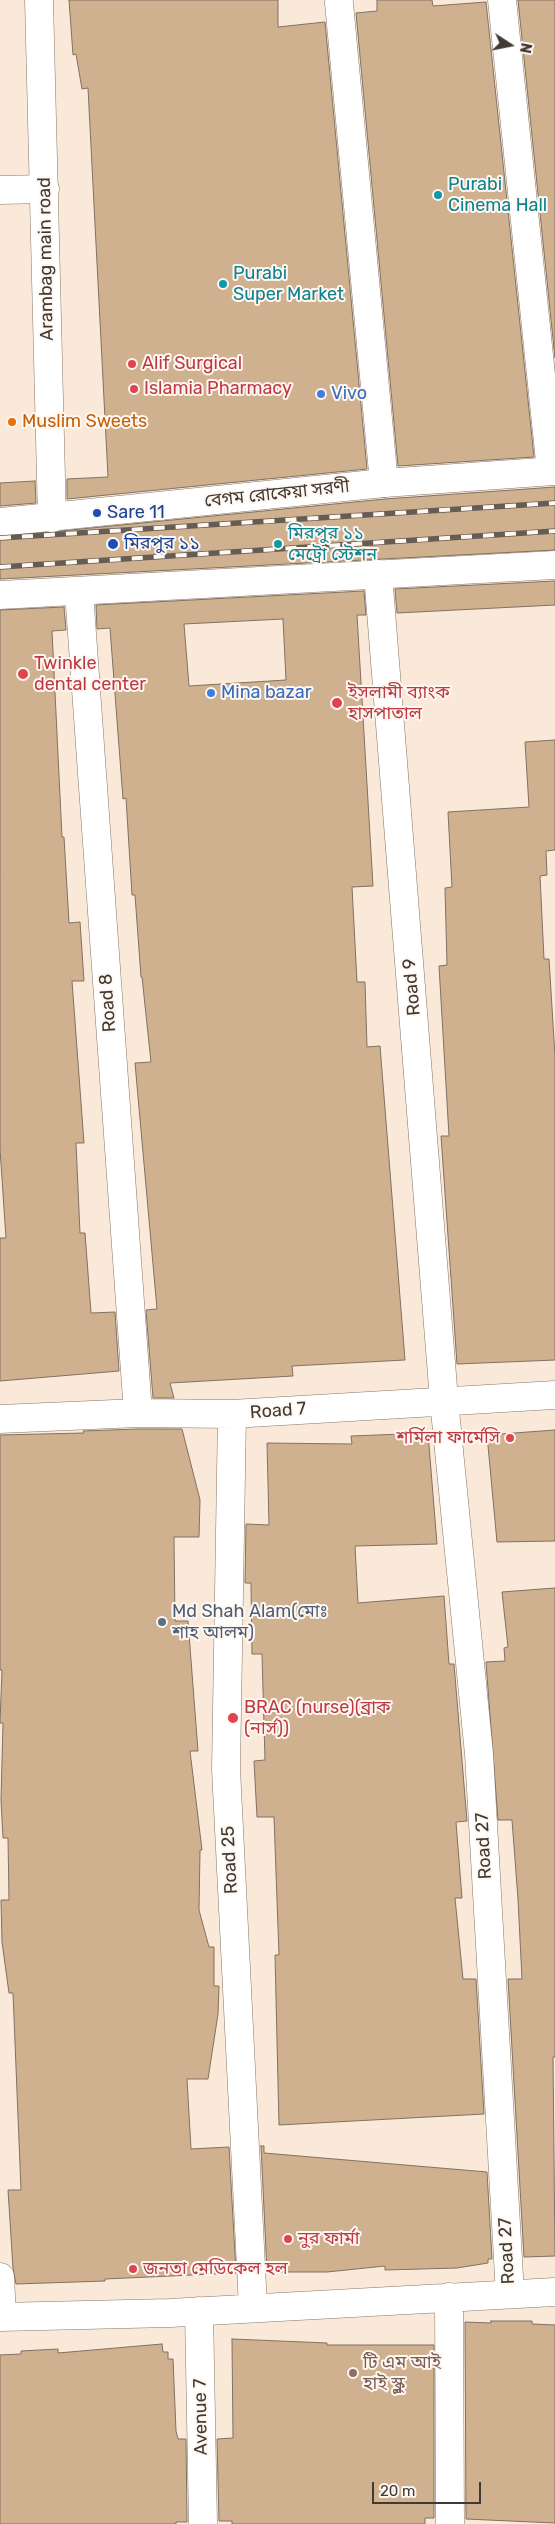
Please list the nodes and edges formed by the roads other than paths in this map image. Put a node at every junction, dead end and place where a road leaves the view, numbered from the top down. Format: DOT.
graph roads {
  1 [pos="39,0"];
  2 [pos="502,0"];
  3 [pos="338,3"];
  4 [pos="45,189"];
  5 [pos="0,190"];
  6 [pos="553,471"];
  7 [pos="384,483"];
  8 [pos="52,518"];
  9 [pos="0,522"];
  10 [pos="555,564"];
  11 [pos="378,574"];
  12 [pos="79,592"];
  13 [pos="0,596"];
  14 [pos="555,1395"];
  15 [pos="444,1400"];
  16 [pos="138,1413"];
  17 [pos="232,1414"];
  18 [pos="0,1419"];
  19 [pos="0,2277"];
  20 [pos="555,2292"];
  21 [pos="510,2294"];
  22 [pos="449,2297"];
  23 [pos="254,2307"];
  24 [pos="198,2311"];
  25 [pos="1,2317"];
  26 [pos="203,2524"];
  27 [pos="450,2524"];
  1 -- 4 [label="street, Arambag main road"];
  2 -- 6 [label="street"];
  3 -- 7 [label="street"];
  4 -- 5 [label="street"];
  4 -- 8 [label="street, Arambag main road"];
  6 -- 7 [label="street, বেগম রোকেয়া সরণী"];
  7 -- 8 [label="street, বেগম রোকেয়া সরণী"];
  8 -- 9 [label="street, বেগম রোকেয়া সরণী"];
  10 -- 11 [label="street"];
  11 -- 12 [label="street"];
  11 -- 15 [label="street, Road 9"];
  12 -- 13 [label="street"];
  12 -- 16 [label="street, Road 8"];
  14 -- 15 [label="street, Road 7"];
  15 -- 17 [label="street, Road 7"];
  15 -- 21 [label="street, Road 27"];
  16 -- 17 [label="street, Road 7"];
  16 -- 18 [label="street, Road 7"];
  17 -- 23 [label="street, Road 25"];
  19 -- 25 [label="street"];
  20 -- 21 [label="street"];
  21 -- 22 [label="street"];
  22 -- 23 [label="street"];
  22 -- 27 [label="street"];
  23 -- 24 [label="street"];
  24 -- 25 [label="street"];
  24 -- 26 [label="street, Avenue 7"];
}
